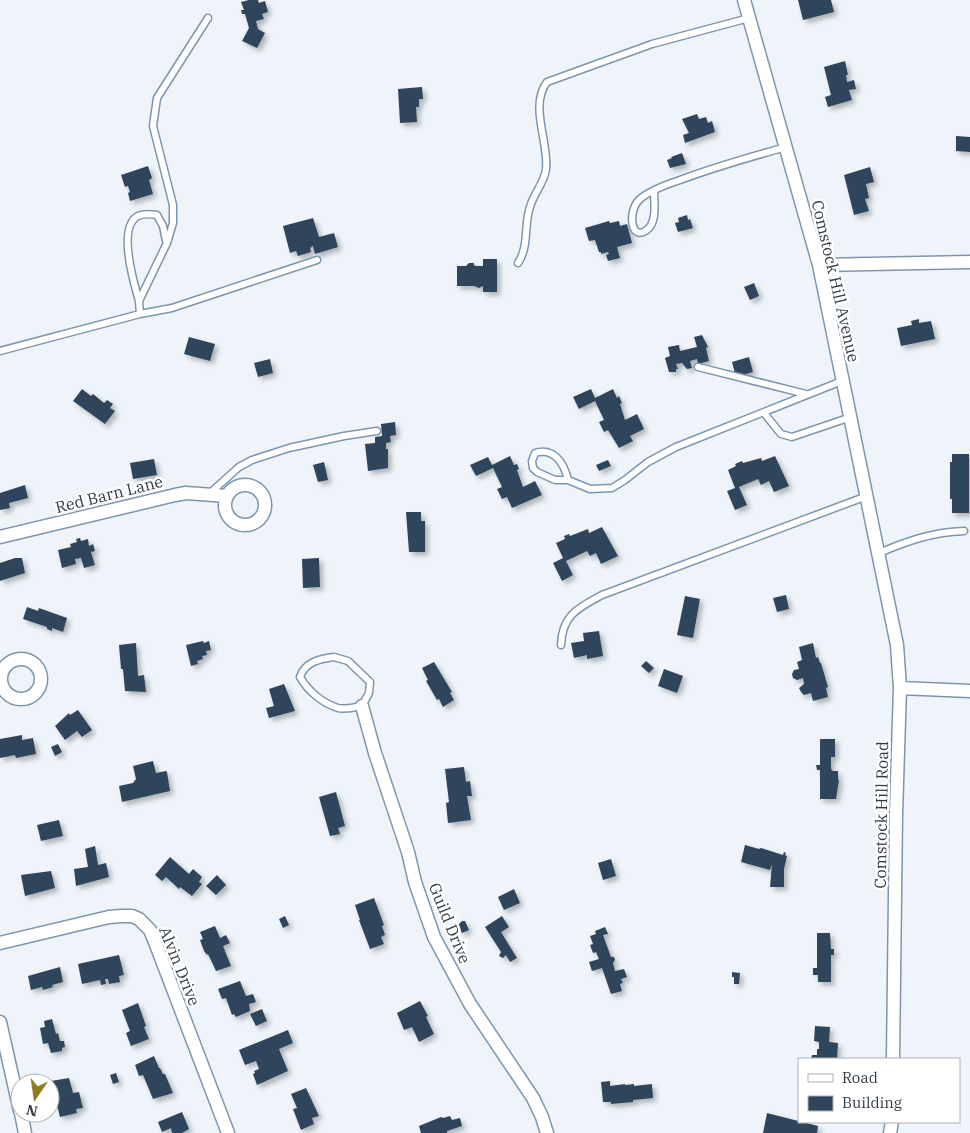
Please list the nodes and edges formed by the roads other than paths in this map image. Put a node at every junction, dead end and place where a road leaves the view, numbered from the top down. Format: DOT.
graph roads {
  1 [pos="744,0"];
  2 [pos="208,18"];
  3 [pos="749,18"];
  4 [pos="786,147"];
  5 [pos="654,191"];
  6 [pos="167,243"];
  7 [pos="317,260"];
  8 [pos="970,262"];
  9 [pos="518,263"];
  10 [pos="819,265"];
  11 [pos="139,301"];
  12 [pos="140,314"];
  13 [pos="0,351"];
  14 [pos="698,367"];
  15 [pos="842,381"];
  16 [pos="806,394"];
  17 [pos="764,413"];
  18 [pos="850,417"];
  19 [pos="377,431"];
  20 [pos="568,480"];
  21 [pos="208,494"];
  22 [pos="227,496"];
  23 [pos="867,496"];
  24 [pos="964,531"];
  25 [pos="0,537"];
  26 [pos="879,552"];
  27 [pos="883,572"];
  28 [pos="562,645"];
  29 [pos="900,688"];
  30 [pos="970,691"];
  31 [pos="362,706"];
  32 [pos="0,943"];
  33 [pos="0,1022"];
  34 [pos="893,1058"];
  35 [pos="11,1073"];
  36 [pos="228,1133"];
  37 [pos="547,1133"];
  1 -- 3 [label="street, Comstock Hill Avenue"];
  2 -- 6 [label="lane"];
  3 -- 4 [label="street, Comstock Hill Avenue"];
  3 -- 9 [label="lane"];
  4 -- 5 [label="lane"];
  4 -- 10 [label="street, Comstock Hill Avenue"];
  5 -- 5 [label="lane"];
  6 -- 11 [label="lane"];
  6 -- 11 [label="lane"];
  7 -- 12 [label="lane"];
  8 -- 10 [label="street"];
  10 -- 15 [label="street, Comstock Hill Avenue"];
  11 -- 12 [label="lane"];
  12 -- 13 [label="lane"];
  14 -- 16 [label="lane"];
  15 -- 16 [label="lane"];
  15 -- 18 [label="street, Comstock Hill Avenue"];
  16 -- 17 [label="lane"];
  17 -- 18 [label="lane"];
  17 -- 20 [label="lane"];
  18 -- 23 [label="street, Comstock Hill Avenue"];
  19 -- 21 [label="lane"];
  20 -- 20 [label="lane"];
  21 -- 22 [label="street, Red Barn Lane"];
  21 -- 25 [label="street, Red Barn Lane"];
  23 -- 26 [label="street, Comstock Hill Avenue"];
  23 -- 28 [label="lane"];
  24 -- 26 [label="lane"];
  26 -- 27 [label="street, Comstock Hill Avenue"];
  27 -- 29 [label="street, Comstock Hill Road"];
  29 -- 30 [label="street"];
  29 -- 34 [label="street, Comstock Hill Road"];
  31 -- 31 [label="lane"];
  31 -- 37 [label="street, Guild Drive"];
  32 -- 36 [label="street, Alvin Drive"];
  33 -- 35 [label="street"];
}
